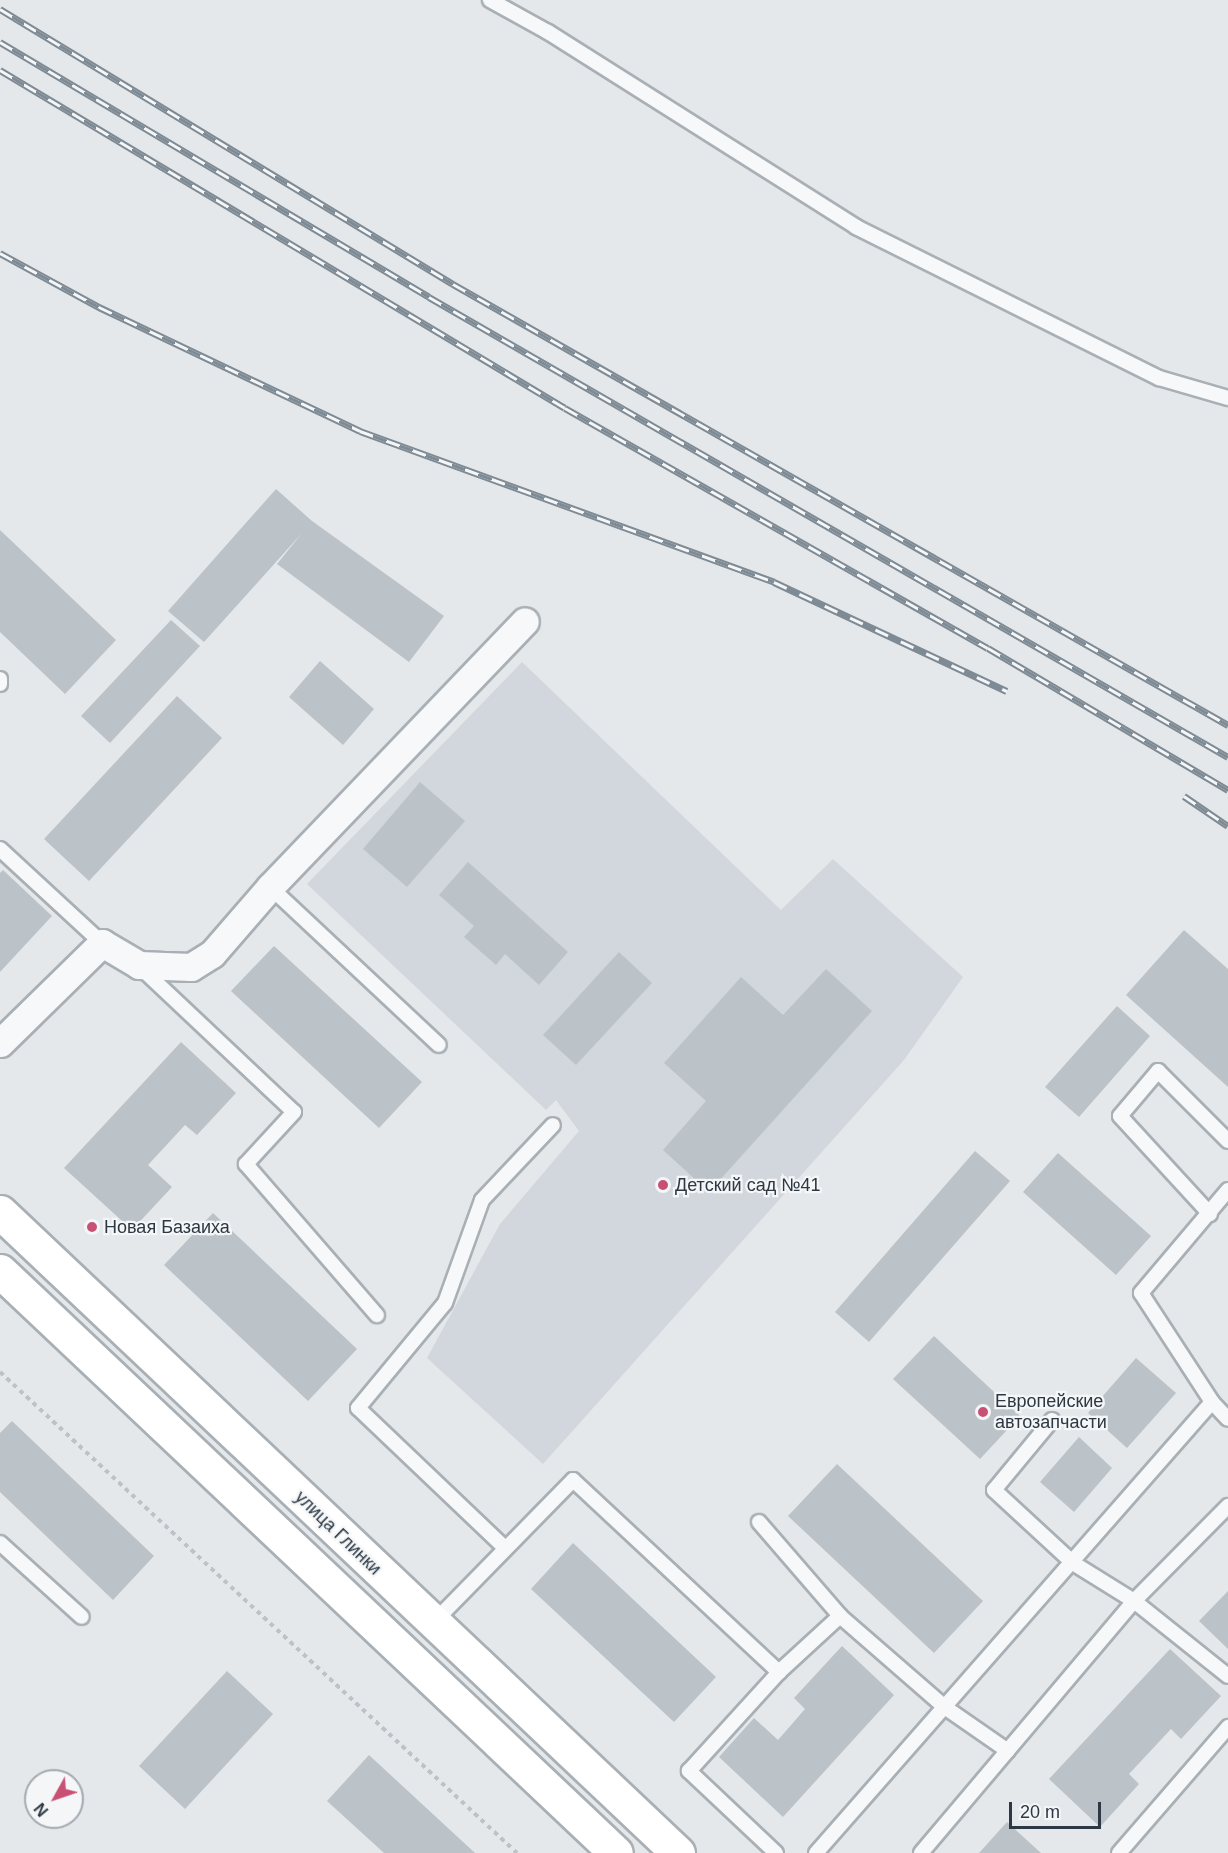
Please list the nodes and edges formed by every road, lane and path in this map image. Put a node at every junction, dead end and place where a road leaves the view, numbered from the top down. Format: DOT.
graph roads {
  1 [pos="490,0"];
  2 [pos="1228,398"];
  3 [pos="525,621"];
  4 [pos="0,849"];
  5 [pos="270,887"];
  6 [pos="102,943"];
  7 [pos="139,965"];
  8 [pos="0,1043"];
  9 [pos="439,1045"];
  10 [pos="553,1125"];
  11 [pos="1228,1141"];
  12 [pos="1228,1190"];
  13 [pos="0,1212"];
  14 [pos="1210,1214"];
  15 [pos="0,1271"];
  16 [pos="378,1315"];
  17 [pos="0,1372"];
  18 [pos="1212,1402"];
  19 [pos="1228,1419"];
  20 [pos="1052,1420"];
  21 [pos="227,1427"];
  22 [pos="197,1458"];
  23 [pos="1228,1506"];
  24 [pos="759,1522"];
  25 [pos="0,1543"];
  26 [pos="505,1548"];
  27 [pos="1073,1563"];
  28 [pos="1134,1601"];
  29 [pos="840,1616"];
  30 [pos="82,1617"];
  31 [pos="433,1623"];
  32 [pos="779,1672"];
  33 [pos="1228,1676"];
  34 [pos="946,1708"];
  35 [pos="1228,1727"];
  36 [pos="1008,1751"];
  37 [pos="517,1853"];
  38 [pos="616,1853"];
  39 [pos="678,1853"];
  40 [pos="776,1853"];
  41 [pos="816,1853"];
  42 [pos="921,1853"];
  43 [pos="1119,1853"];
  1 -- 2 [label="lane"];
  3 -- 5 [label="street"];
  4 -- 6 [label="lane"];
  5 -- 7 [label="street"];
  5 -- 9 [label="lane"];
  6 -- 7 [label="street"];
  6 -- 8 [label="street"];
  7 -- 16 [label="lane"];
  10 -- 26 [label="lane"];
  11 -- 14 [label="lane"];
  12 -- 14 [label="lane"];
  13 -- 21 [label="highway, улица Глинки"];
  14 -- 18 [label="lane"];
  15 -- 22 [label="highway"];
  17 -- 37 [label="path"];
  18 -- 19 [label="lane"];
  18 -- 27 [label="lane"];
  20 -- 27 [label="lane"];
  21 -- 22 [label="highway"];
  21 -- 31 [label="highway, улица Глинки"];
  22 -- 38 [label="highway"];
  23 -- 28 [label="lane"];
  24 -- 29 [label="lane"];
  25 -- 30 [label="lane"];
  26 -- 31 [label="lane"];
  26 -- 32 [label="lane"];
  27 -- 28 [label="lane"];
  27 -- 34 [label="lane"];
  28 -- 33 [label="lane"];
  28 -- 36 [label="lane"];
  29 -- 32 [label="lane"];
  29 -- 34 [label="lane"];
  31 -- 39 [label="highway, улица Глинки"];
  32 -- 40 [label="lane"];
  34 -- 36 [label="lane"];
  34 -- 41 [label="lane"];
  35 -- 43 [label="lane"];
  36 -- 42 [label="lane"];
}
